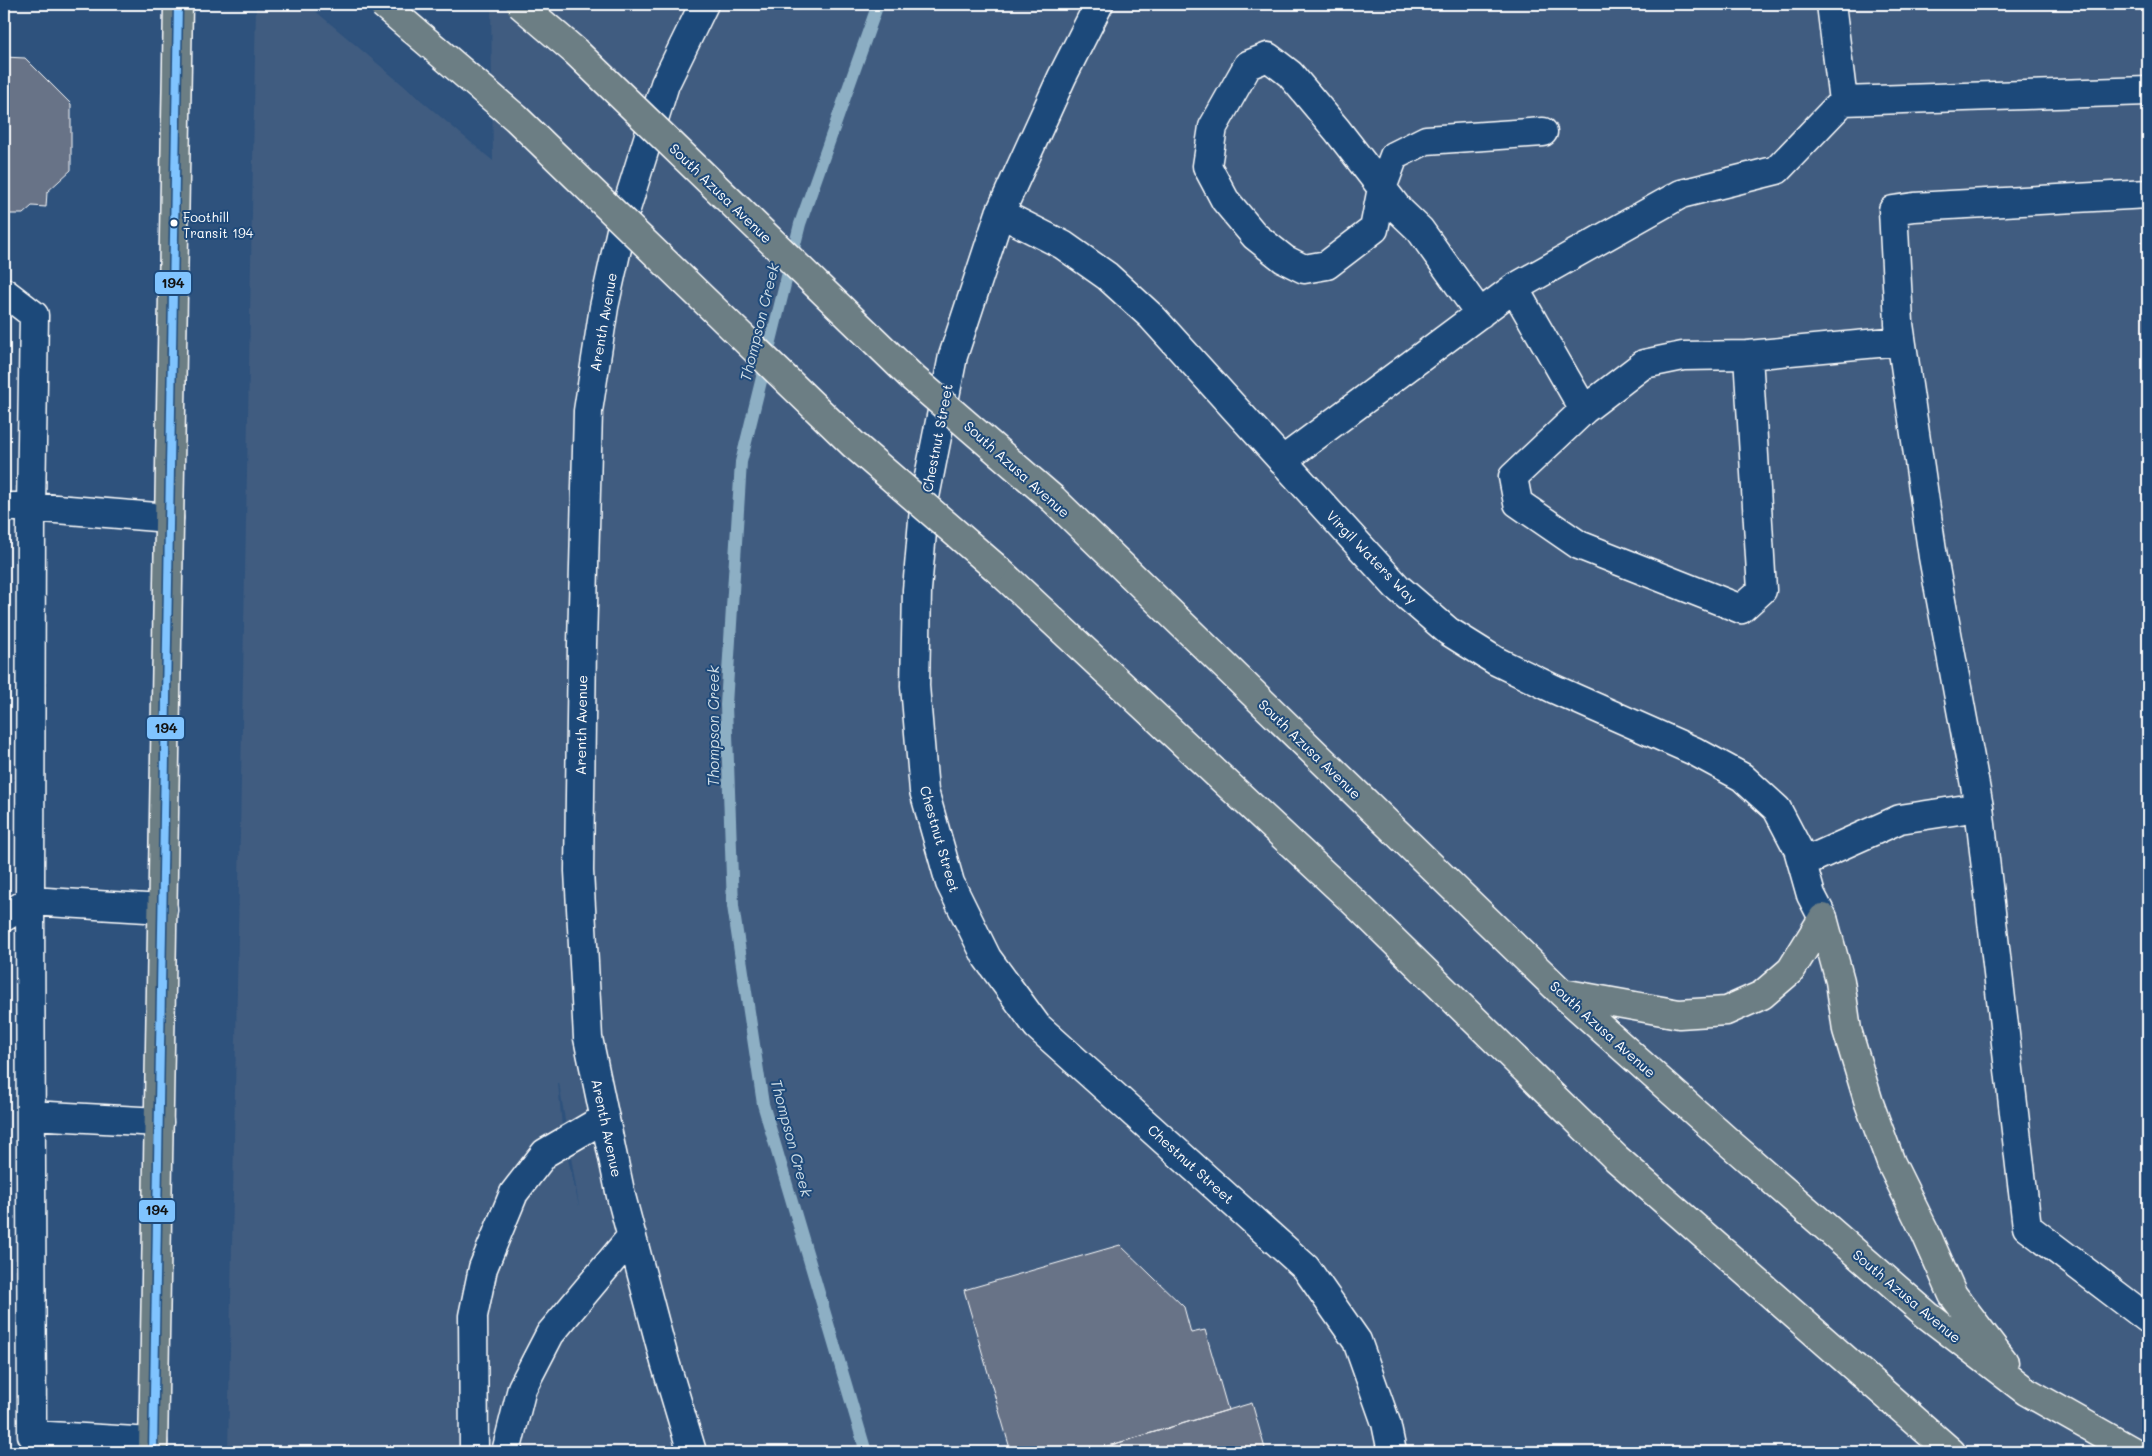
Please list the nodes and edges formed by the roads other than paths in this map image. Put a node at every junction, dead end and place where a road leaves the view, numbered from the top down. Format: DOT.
graph roads {
  1 [pos="178,4"];
  2 [pos="383,4"];
  3 [pos="520,4"];
  4 [pos="704,4"];
  5 [pos="1099,4"];
  6 [pos="1831,4"];
  7 [pos="2148,91"];
  8 [pos="1843,101"];
  9 [pos="1543,132"];
  10 [pos="1382,188"];
  11 [pos="2148,194"];
  12 [pos="1000,213"];
  13 [pos="1514,288"];
  14 [pos="4,292"];
  15 [pos="1480,314"];
  16 [pos="1899,324"];
  17 [pos="1748,355"];
  18 [pos="1584,410"];
  19 [pos="1282,461"];
  20 [pos="4,507"];
  21 [pos="31,507"];
  22 [pos="169,518"];
  23 [pos="1979,807"];
  24 [pos="1802,863"];
  25 [pos="30,901"];
  26 [pos="162,909"];
  27 [pos="4,917"];
  28 [pos="1823,918"];
  29 [pos="1562,993"];
  30 [pos="31,1115"];
  31 [pos="605,1118"];
  32 [pos="159,1122"];
  33 [pos="632,1236"];
  34 [pos="2148,1319"];
  35 [pos="2026,1391"];
  36 [pos="153,1447"];
  37 [pos="474,1452"];
  38 [pos="506,1452"];
  39 [pos="692,1452"];
  40 [pos="1392,1452"];
  41 [pos="1951,1452"];
  42 [pos="2134,1452"];
  1 -- 22 [label="main road"];
  2 -- 41 [label="main road, bridge"];
  3 -- 29 [label="main road, South Azusa Avenue, bridge"];
  4 -- 31 [label="street, Arenth Avenue"];
  5 -- 12 [label="street, Chestnut Street"];
  6 -- 8 [label="street"];
  7 -- 8 [label="street"];
  8 -- 13 [label="street"];
  9 -- 10 [label="street"];
  10 -- 10 [label="street"];
  10 -- 15 [label="street"];
  11 -- 16 [label="street"];
  12 -- 19 [label="street, Virgil Waters Way"];
  12 -- 40 [label="street, Chestnut Street"];
  13 -- 15 [label="street"];
  13 -- 18 [label="street"];
  14 -- 21 [label="street"];
  15 -- 19 [label="street"];
  16 -- 17 [label="street"];
  16 -- 23 [label="street"];
  17 -- 18 [label="street"];
  17 -- 18 [label="street"];
  19 -- 24 [label="street, Virgil Waters Way"];
  20 -- 21 [label="street"];
  21 -- 22 [label="street"];
  21 -- 25 [label="street"];
  22 -- 26 [label="main road"];
  23 -- 24 [label="street"];
  23 -- 34 [label="street"];
  24 -- 28 [label="street, Virgil Waters Way"];
  25 -- 26 [label="street"];
  25 -- 27 [label="street"];
  25 -- 30 [label="street"];
  26 -- 32 [label="main road"];
  28 -- 29 [label="main road"];
  28 -- 35 [label="main road"];
  29 -- 35 [label="main road, South Azusa Avenue"];
  30 -- 32 [label="street"];
  30 -- 36 [label="street"];
  31 -- 33 [label="street, Arenth Avenue"];
  31 -- 37 [label="street"];
  32 -- 36 [label="main road"];
  33 -- 38 [label="street"];
  33 -- 39 [label="street, Arenth Avenue"];
  35 -- 42 [label="main road, South Azusa Avenue"];
}
